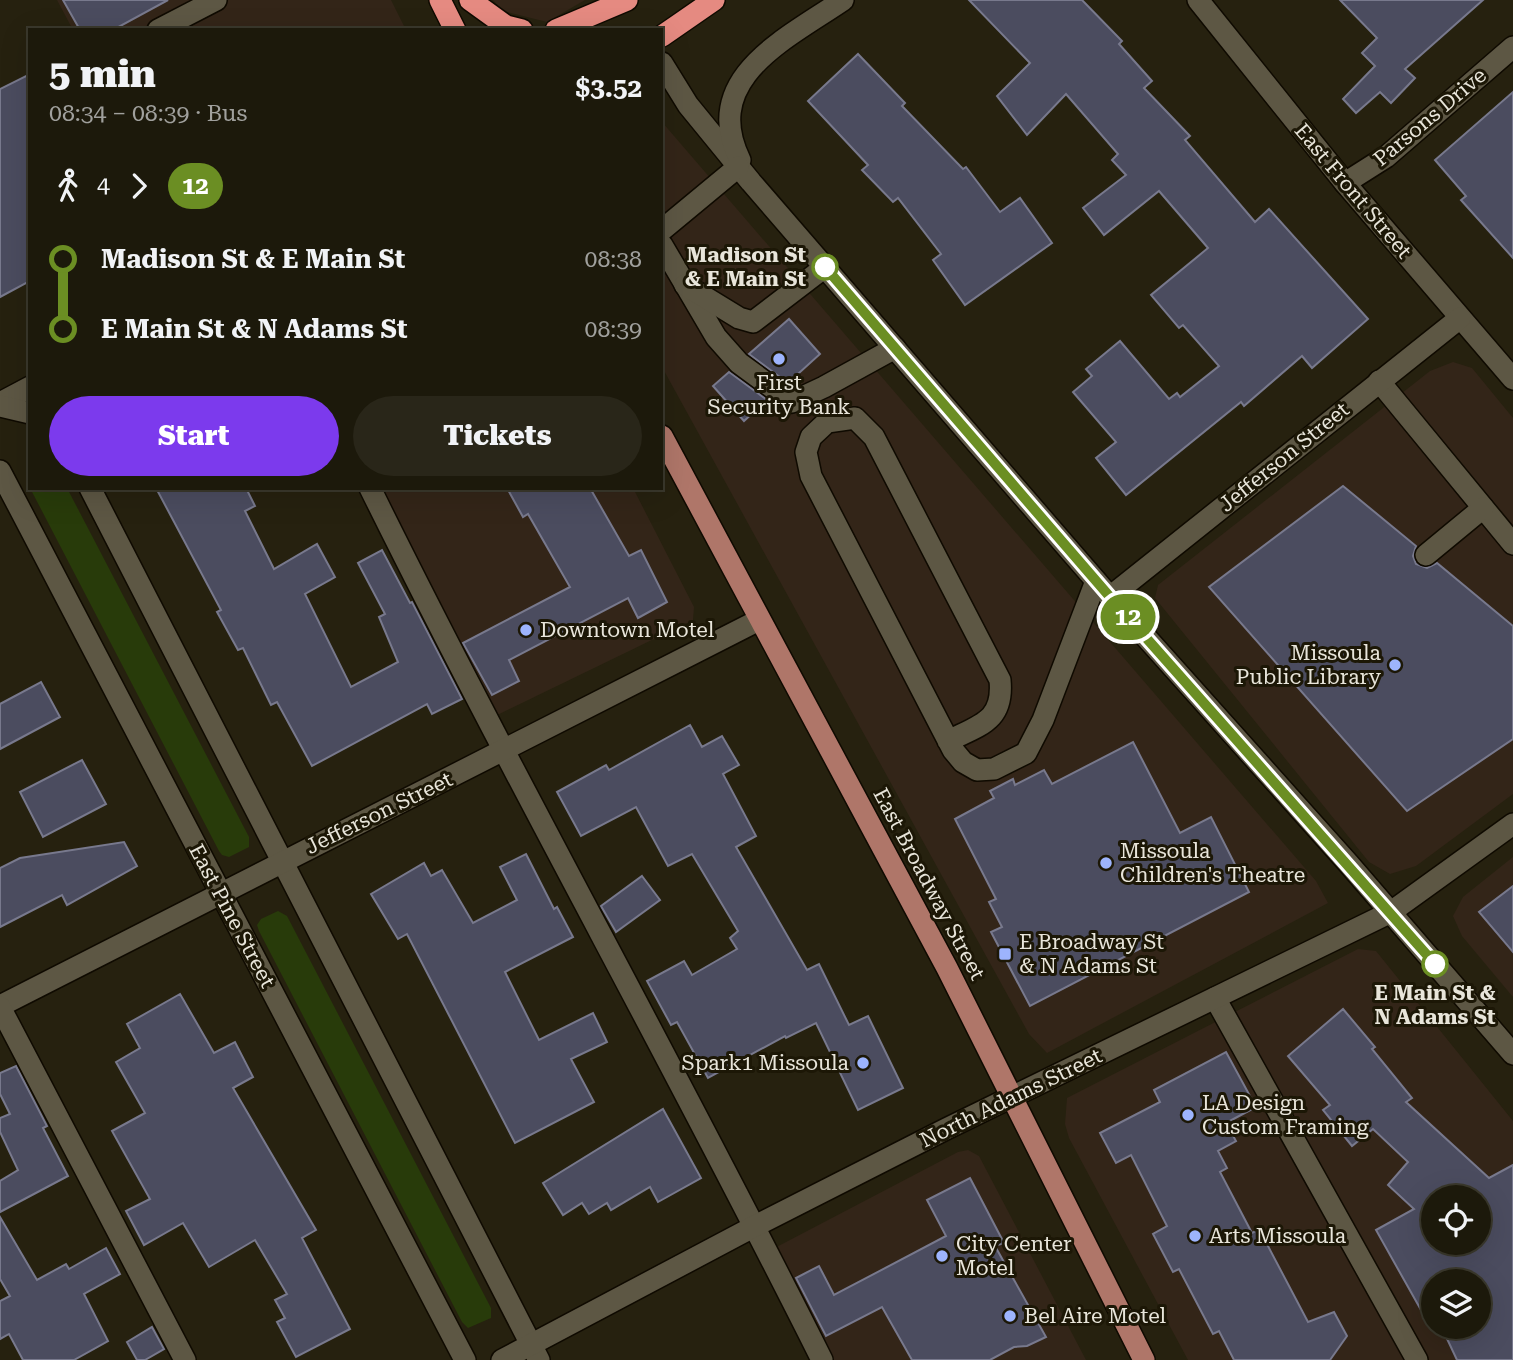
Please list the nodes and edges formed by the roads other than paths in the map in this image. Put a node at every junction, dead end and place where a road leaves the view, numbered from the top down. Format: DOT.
graph roads {
  1 [pos="216,0"];
  2 [pos="440,0"];
  3 [pos="470,0"];
  4 [pos="627,0"];
  5 [pos="714,0"];
  6 [pos="843,0"];
  7 [pos="1198,0"];
  8 [pos="162,28"];
  9 [pos="454,28"];
  10 [pos="514,28"];
  11 [pos="561,28"];
  12 [pos="663,35"];
  13 [pos="1513,47"];
  14 [pos="663,65"];
  15 [pos="745,175"];
  16 [pos="1345,183"];
  17 [pos="663,229"];
  18 [pos="663,247"];
  19 [pos="825,267"];
  20 [pos="683,284"];
  21 [pos="1460,318"];
  22 [pos="895,348"];
  23 [pos="1513,379"];
  24 [pos="1379,381"];
  25 [pos="28,388"];
  26 [pos="0,405"];
  27 [pos="28,412"];
  28 [pos="663,438"];
  29 [pos="0,471"];
  30 [pos="91,490"];
  31 [pos="371,490"];
  32 [pos="1483,508"];
  33 [pos="1513,544"];
  34 [pos="1426,555"];
  35 [pos="1103,589"];
  36 [pos="759,620"];
  37 [pos="948,741"];
  38 [pos="504,751"];
  39 [pos="1513,824"];
  40 [pos="283,861"];
  41 [pos="222,895"];
  42 [pos="1391,912"];
  43 [pos="1215,998"];
  44 [pos="0,1006"];
  45 [pos="1513,1054"];
  46 [pos="1013,1096"];
  47 [pos="755,1226"];
  48 [pos="535,1352"];
  49 [pos="185,1360"];
  50 [pos="466,1360"];
  51 [pos="502,1360"];
  52 [pos="822,1360"];
  53 [pos="1144,1360"];
  54 [pos="1417,1360"];
  1 -- 8 [label="street"];
  2 -- 9 [label="highway"];
  3 -- 10 [label="highway"];
  4 -- 11 [label="highway"];
  5 -- 12 [label="highway"];
  6 -- 15 [label="street"];
  7 -- 16 [label="street, East Front Street"];
  13 -- 16 [label="street, Parsons Drive"];
  14 -- 15 [label="street"];
  15 -- 17 [label="street"];
  15 -- 19 [label="street"];
  16 -- 21 [label="street, East Front Street"];
  18 -- 20 [label="street"];
  19 -- 20 [label="street"];
  19 -- 22 [label="street"];
  20 -- 22 [label="street"];
  21 -- 23 [label="street, East Front Street"];
  21 -- 24 [label="street, Jefferson Street"];
  22 -- 35 [label="street"];
  24 -- 32 [label="street"];
  24 -- 35 [label="street, Jefferson Street"];
  25 -- 26 [label="street"];
  26 -- 27 [label="street"];
  28 -- 36 [label="main road, East Broadway Street"];
  29 -- 41 [label="street, East Pine Street"];
  30 -- 40 [label="street"];
  31 -- 38 [label="street"];
  32 -- 33 [label="street"];
  32 -- 34 [label="street"];
  35 -- 37 [label="street"];
  35 -- 42 [label="street"];
  36 -- 38 [label="street, Jefferson Street"];
  36 -- 46 [label="main road, East Broadway Street"];
  37 -- 37 [label="street"];
  38 -- 40 [label="street, Jefferson Street"];
  38 -- 47 [label="street"];
  39 -- 42 [label="street, North Adams Street"];
  40 -- 41 [label="street, Jefferson Street"];
  40 -- 48 [label="street"];
  41 -- 44 [label="street, Jefferson Street"];
  41 -- 50 [label="street, East Pine Street"];
  42 -- 43 [label="street, North Adams Street"];
  42 -- 45 [label="street"];
  43 -- 46 [label="street, North Adams Street"];
  43 -- 54 [label="street"];
  44 -- 49 [label="street"];
  46 -- 47 [label="street, North Adams Street"];
  46 -- 53 [label="main road, East Broadway Street"];
  47 -- 48 [label="street, North Adams Street"];
  47 -- 52 [label="street"];
  48 -- 51 [label="street, North Adams Street"];
}
